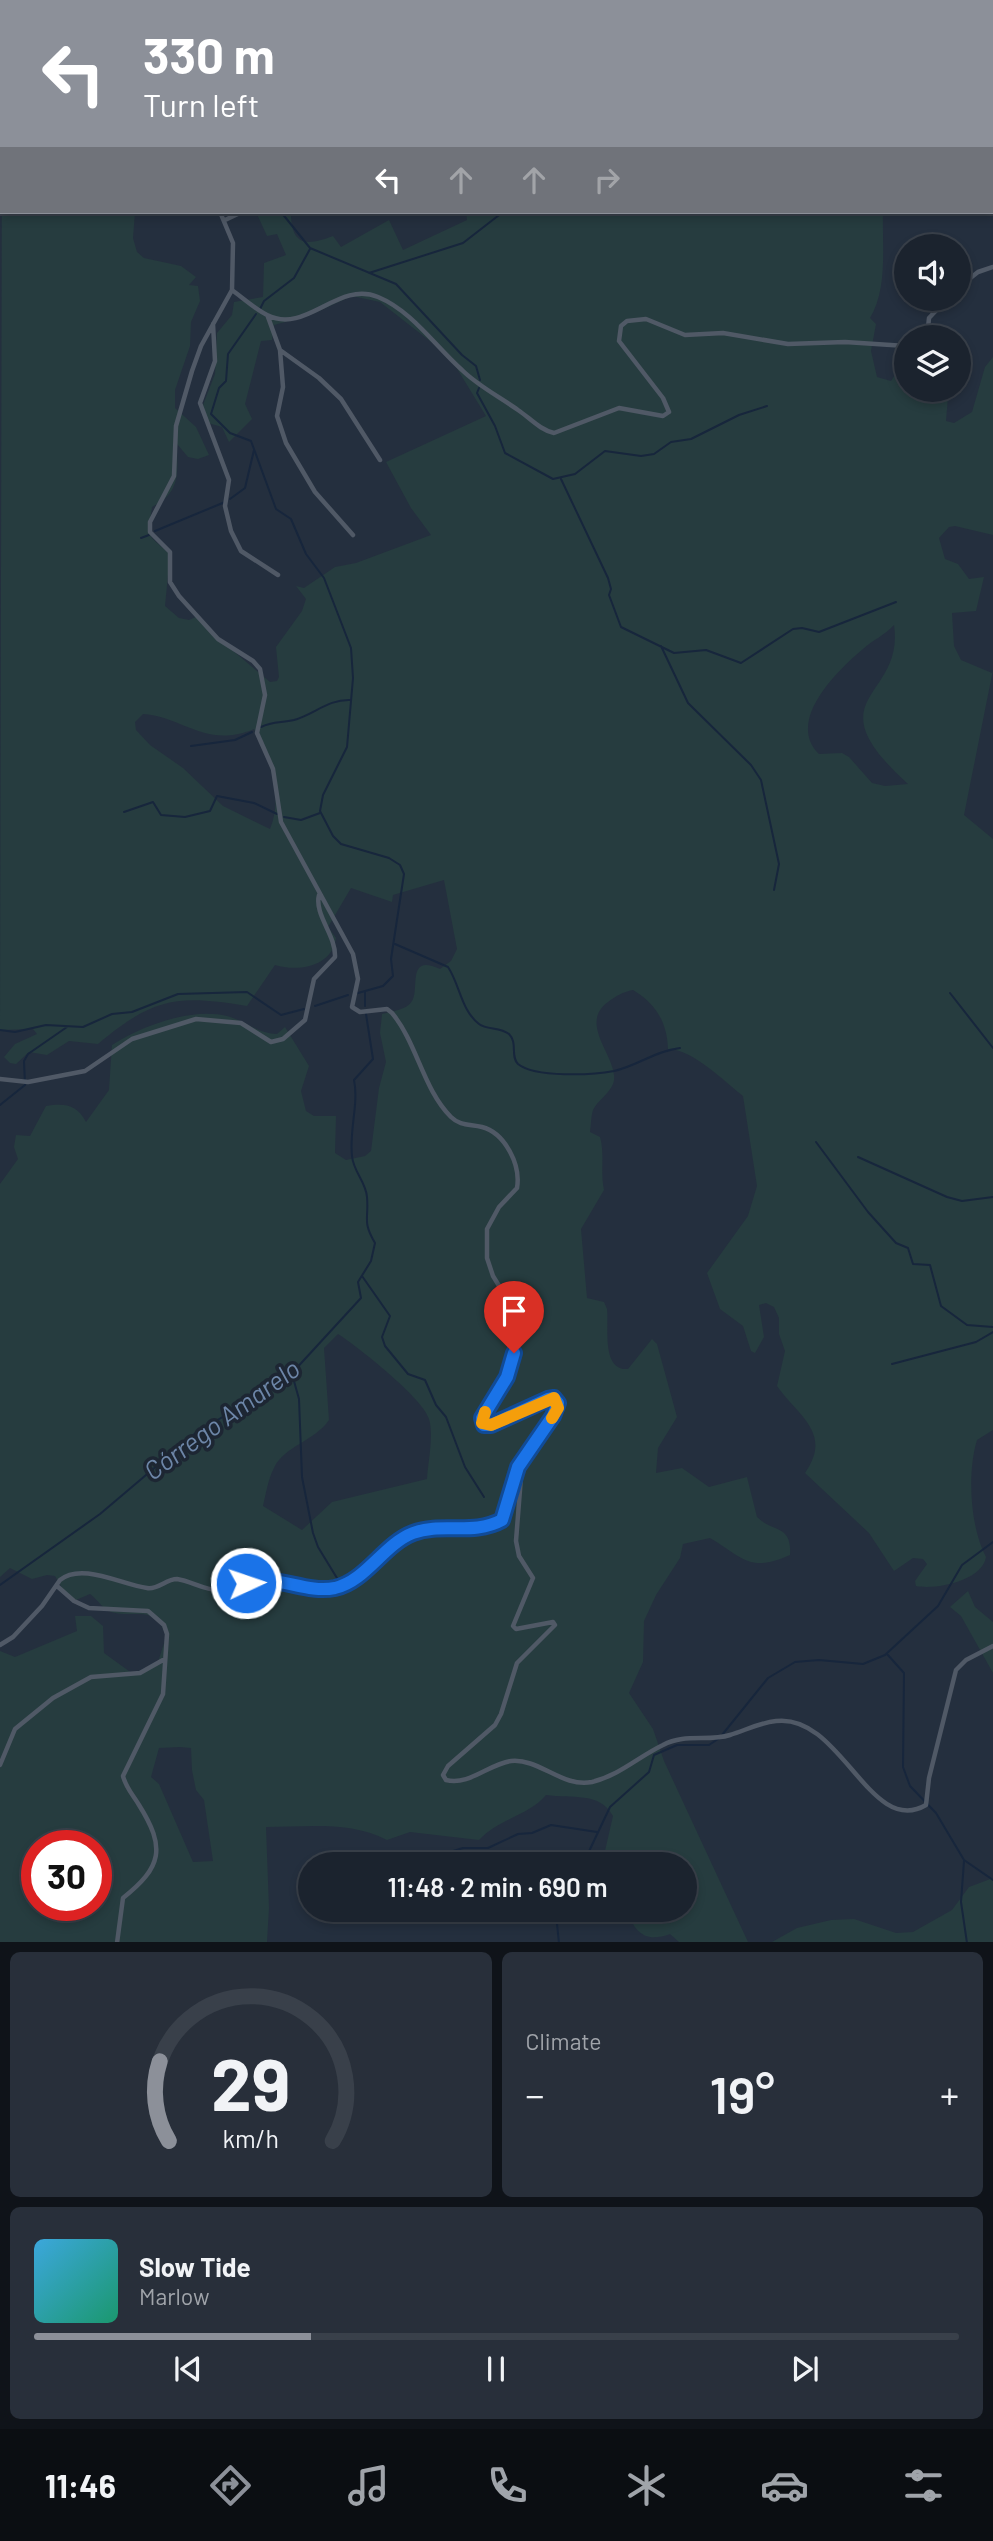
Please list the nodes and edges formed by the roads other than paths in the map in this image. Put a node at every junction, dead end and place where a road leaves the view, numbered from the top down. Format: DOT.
graph roads {
  1 [pos="221,214"];
  2 [pos="238,214"];
  3 [pos="225,220"];
  4 [pos="993,267"];
  5 [pos="971,278"];
  6 [pos="232,290"];
  7 [pos="268,316"];
  8 [pos="213,323"];
  9 [pos="894,345"];
  10 [pos="280,350"];
  11 [pos="380,460"];
  12 [pos="353,535"];
  13 [pos="278,575"];
  14 [pos="319,894"];
  15 [pos="0,1079"];
  16 [pos="518,1467"];
  17 [pos="57,1586"];
  18 [pos="0,1645"];
  19 [pos="993,1646"];
  20 [pos="163,1659"];
  21 [pos="0,1765"];
  22 [pos="117,1942"];
  1 -- 3 [label="street"];
  2 -- 3 [label="street"];
  3 -- 6 [label="street"];
  4 -- 5 [label="street"];
  6 -- 7 [label="street"];
  6 -- 8 [label="street"];
  7 -- 9 [label="street"];
  7 -- 10 [label="street"];
  8 -- 13 [label="street"];
  8 -- 14 [label="street"];
  10 -- 11 [label="street"];
  10 -- 12 [label="street"];
  14 -- 15 [label="street"];
  14 -- 16 [label="street"];
  16 -- 17 [label="street"];
  16 -- 19 [label="street"];
  17 -- 18 [label="street"];
  17 -- 20 [label="street"];
  20 -- 21 [label="street"];
  20 -- 22 [label="street"];
}
